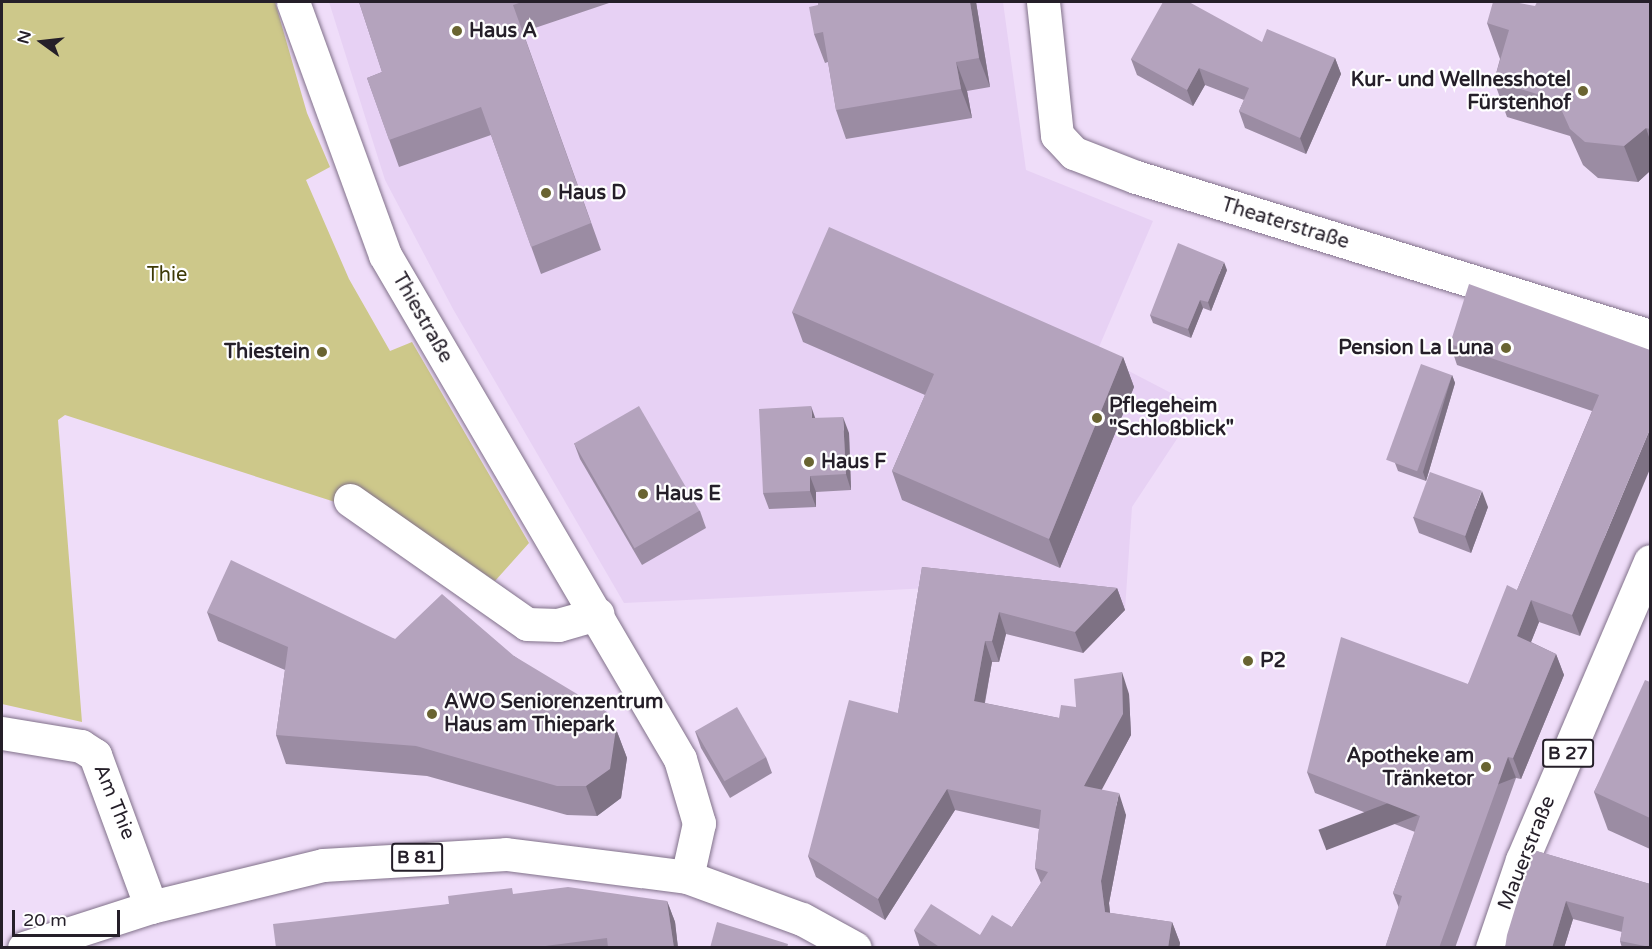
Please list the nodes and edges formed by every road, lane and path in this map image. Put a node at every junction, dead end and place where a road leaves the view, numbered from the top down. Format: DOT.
graph roads {
  1 [pos="293,2"];
  2 [pos="1043,2"];
  3 [pos="1650,336"];
  4 [pos="350,500"];
  5 [pos="1650,561"];
  6 [pos="597,614"];
  7 [pos="2,733"];
  8 [pos="687,877"];
  9 [pos="151,907"];
  10 [pos="24,948"];
  11 [pos="855,948"];
  12 [pos="1492,948"];
  1 -- 6 [label="street, Thiestraße"];
  2 -- 3 [label="street, Theaterstraße"];
  4 -- 6 [label="street"];
  5 -- 12 [label="street, Mauerstraße / B 27"];
  6 -- 8 [label="street, Thiestraße"];
  7 -- 9 [label="street, Am Thie"];
  8 -- 9 [label="street, B 81"];
  8 -- 11 [label="street, B 81"];
  9 -- 10 [label="street, B 81"];
}
